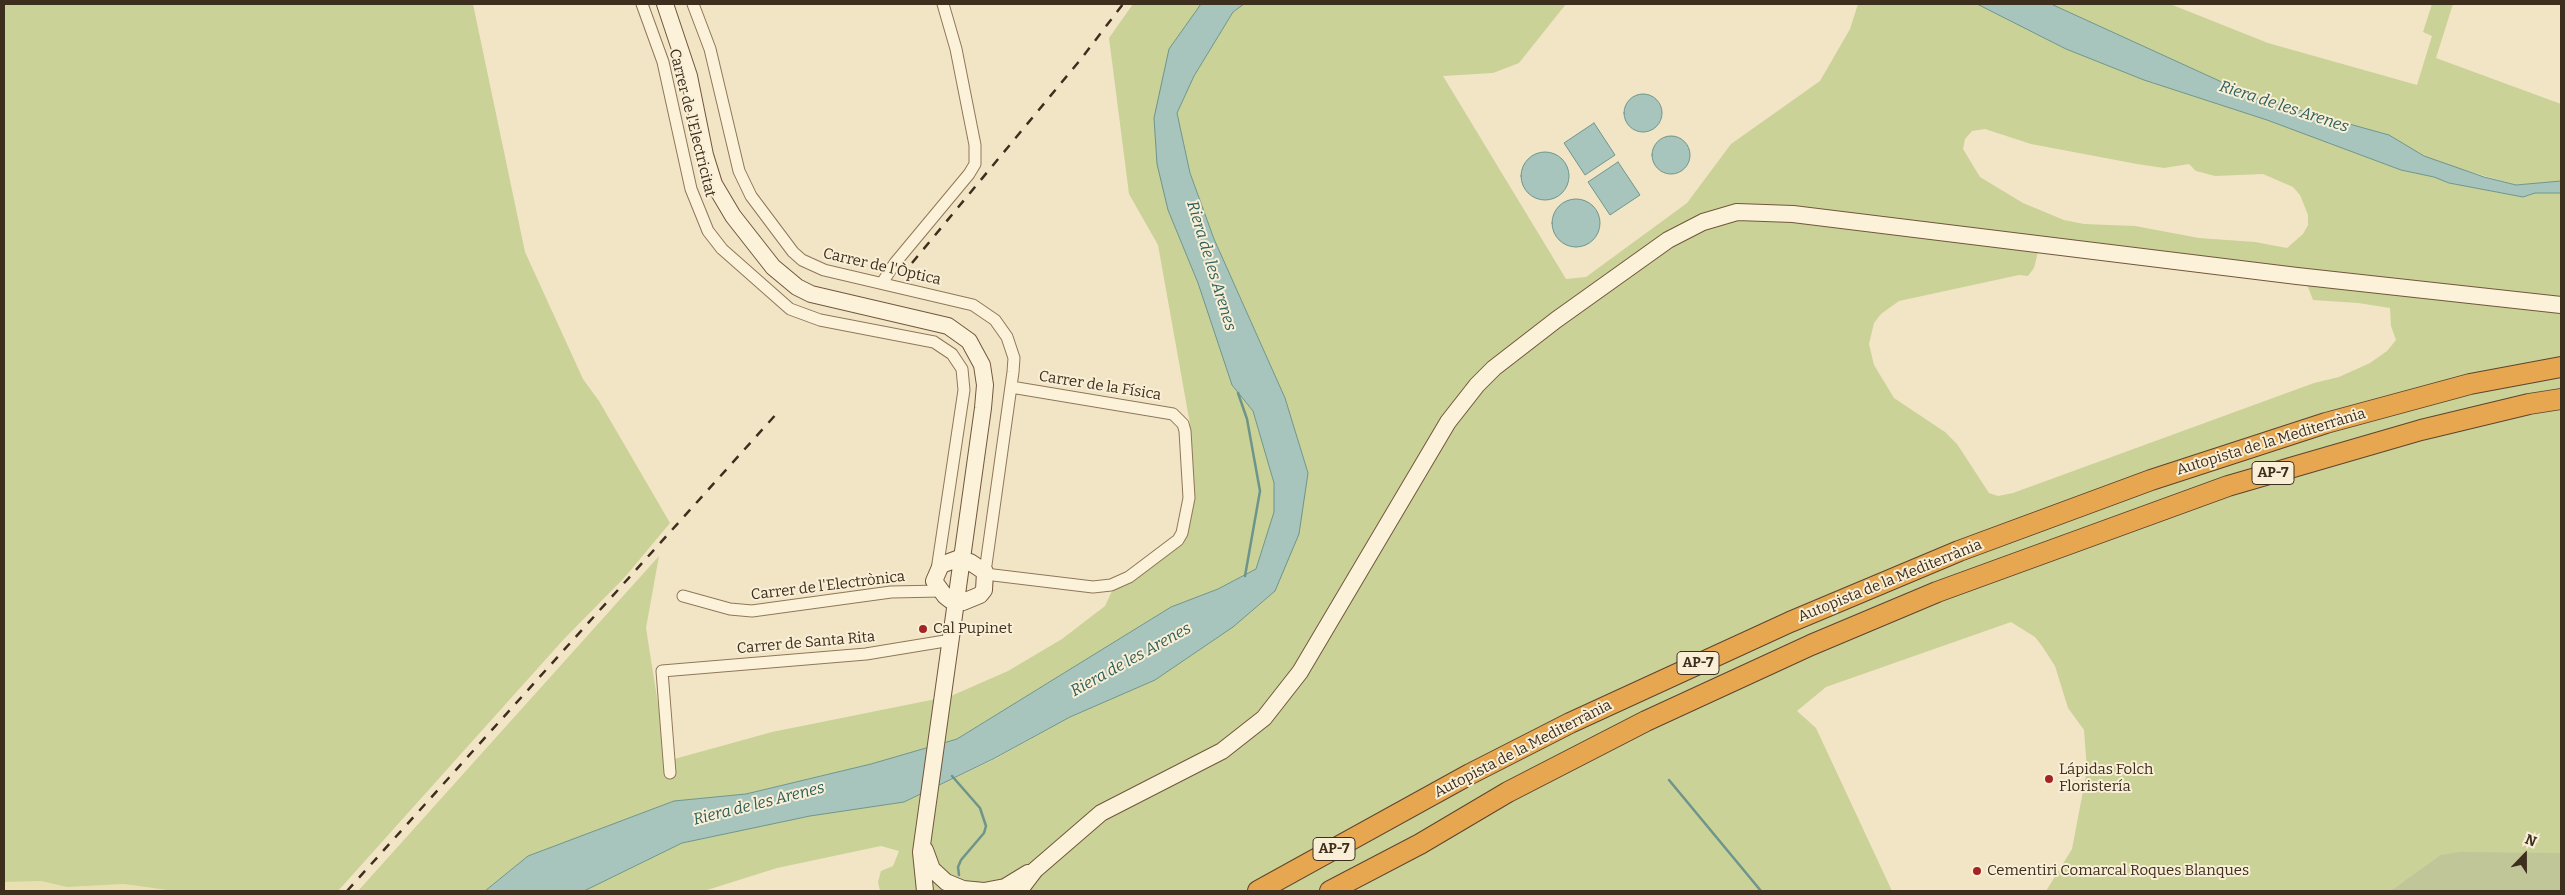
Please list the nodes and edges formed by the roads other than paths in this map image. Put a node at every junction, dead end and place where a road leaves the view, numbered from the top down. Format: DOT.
graph roads {
  1 [pos="642,4"];
  2 [pos="665,4"];
  3 [pos="693,4"];
  4 [pos="943,4"];
  5 [pos="882,283"];
  6 [pos="2561,305"];
  7 [pos="2561,367"];
  8 [pos="1011,387"];
  9 [pos="2561,399"];
  10 [pos="959,572"];
  11 [pos="683,596"];
  12 [pos="957,602"];
  13 [pos="952,640"];
  14 [pos="670,774"];
  15 [pos="924,835"];
  16 [pos="1420,844"];
  17 [pos="1034,870"];
  18 [pos="970,890"];
  19 [pos="925,891"];
  20 [pos="946,891"];
  21 [pos="984,891"];
  22 [pos="1019,891"];
  23 [pos="1258,891"];
  24 [pos="1330,891"];
  25 [pos="1360,891"];
  1 -- 10 [label="street, Carrer de l'Electricitat"];
  2 -- 10 [label="main road"];
  3 -- 5 [label="street, Carrer de l'Òptica"];
  4 -- 5 [label="street"];
  5 -- 8 [label="street, Carrer de l'Òptica"];
  6 -- 17 [label="main road"];
  7 -- 23 [label="highway, Autopista de la Mediterrània / AP-7"];
  8 -- 10 [label="street, Carrer de l'Òptica"];
  8 -- 10 [label="street, Carrer de la Física"];
  9 -- 16 [label="highway, Autopista de la Mediterrània / AP-7"];
  10 -- 11 [label="street, Carrer de l'Electrònica"];
  10 -- 12 [label="main road"];
  10 -- 12 [label="main road"];
  10 -- 12 [label="main road"];
  12 -- 13 [label="main road"];
  13 -- 14 [label="street, Carrer de Santa Rita"];
  13 -- 15 [label="main road"];
  15 -- 18 [label="main road"];
  15 -- 19 [label="main road"];
  16 -- 24 [label="highway, Autopista de la Mediterrània / AP-7"];
  16 -- 25 [label="highway"];
  17 -- 21 [label="main road"];
  17 -- 22 [label="main road"];
  18 -- 20 [label="main road"];
  18 -- 21 [label="main road"];
}
